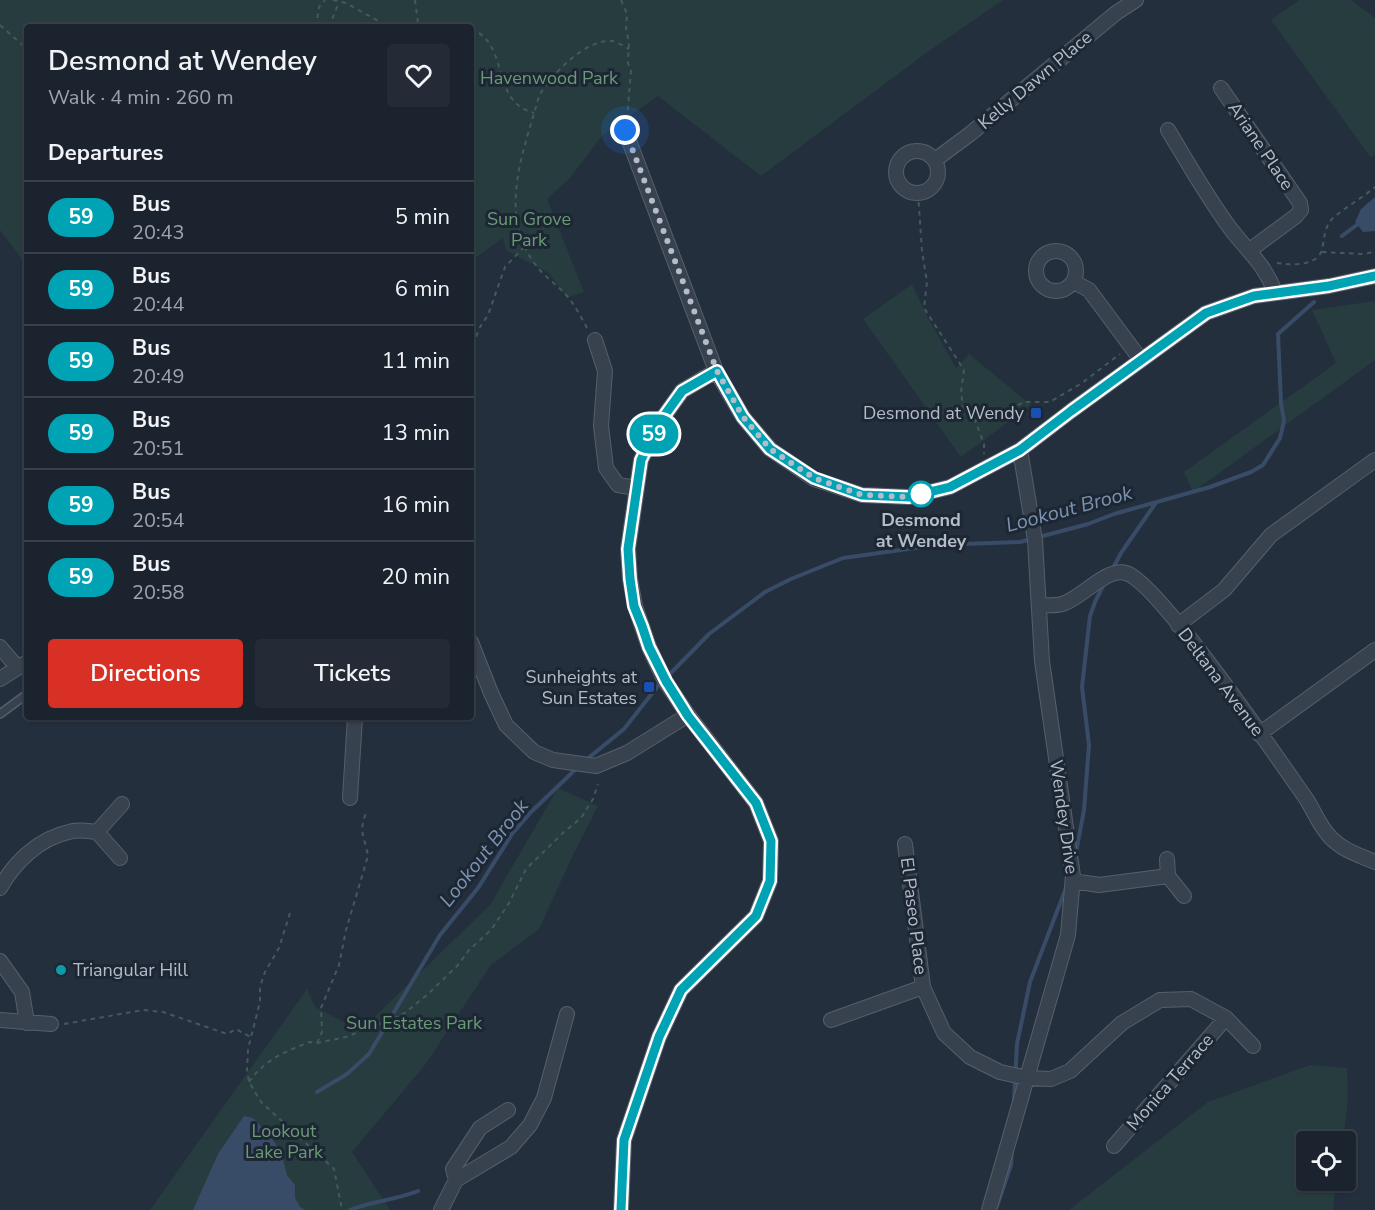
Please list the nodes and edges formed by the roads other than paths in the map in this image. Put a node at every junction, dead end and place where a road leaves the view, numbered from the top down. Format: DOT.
graph roads {
  1 [pos="1136,0"];
  2 [pos="1221,88"];
  3 [pos="625,130"];
  4 [pos="1168,130"];
  5 [pos="935,160"];
  6 [pos="1250,249"];
  7 [pos="1375,276"];
  8 [pos="1074,282"];
  9 [pos="1275,292"];
  10 [pos="595,340"];
  11 [pos="1141,360"];
  12 [pos="717,371"];
  13 [pos="1020,450"];
  14 [pos="1375,460"];
  15 [pos="636,488"];
  16 [pos="1039,606"];
  17 [pos="1178,625"];
  18 [pos="0,647"];
  19 [pos="474,650"];
  20 [pos="1375,650"];
  21 [pos="22,664"];
  22 [pos="0,679"];
  23 [pos="24,696"];
  24 [pos="0,714"];
  25 [pos="688,716"];
  26 [pos="355,720"];
  27 [pos="1259,734"];
  28 [pos="350,798"];
  29 [pos="122,804"];
  30 [pos="97,832"];
  31 [pos="905,844"];
  32 [pos="120,858"];
  33 [pos="1167,859"];
  34 [pos="1374,860"];
  35 [pos="1168,876"];
  36 [pos="1072,881"];
  37 [pos="0,888"];
  38 [pos="1184,896"];
  39 [pos="0,961"];
  40 [pos="923,987"];
  41 [pos="567,1014"];
  42 [pos="1226,1017"];
  43 [pos="0,1020"];
  44 [pos="831,1020"];
  45 [pos="27,1023"];
  46 [pos="51,1024"];
  47 [pos="1253,1046"];
  48 [pos="1027,1078"];
  49 [pos="508,1110"];
  50 [pos="1114,1146"];
  51 [pos="456,1180"];
  52 [pos="441,1210"];
  53 [pos="621,1210"];
  54 [pos="989,1210"];
  1 -- 5 [label="street, Kelly Dawn Place"];
  2 -- 6 [label="street, Ariane Place"];
  3 -- 12 [label="street"];
  4 -- 6 [label="street"];
  5 -- 5 [label="street"];
  6 -- 9 [label="street"];
  7 -- 9 [label="street"];
  8 -- 11 [label="street"];
  9 -- 11 [label="street"];
  10 -- 15 [label="street"];
  11 -- 13 [label="street"];
  12 -- 13 [label="street"];
  12 -- 15 [label="street"];
  13 -- 16 [label="street, Wendey Drive"];
  14 -- 17 [label="street"];
  15 -- 25 [label="street"];
  16 -- 17 [label="street, Deltana Avenue"];
  16 -- 36 [label="street, Wendey Drive"];
  17 -- 27 [label="street, Deltana Avenue"];
  18 -- 21 [label="street"];
  19 -- 25 [label="street"];
  20 -- 27 [label="street"];
  21 -- 22 [label="street"];
  23 -- 24 [label="lane"];
  25 -- 53 [label="street"];
  26 -- 28 [label="street"];
  27 -- 34 [label="street, Deltana Avenue"];
  29 -- 30 [label="street"];
  30 -- 32 [label="street"];
  30 -- 37 [label="street"];
  31 -- 40 [label="street, El Paseo Place"];
  33 -- 35 [label="street"];
  35 -- 36 [label="street"];
  35 -- 38 [label="street"];
  36 -- 48 [label="street, Wendey Drive"];
  39 -- 45 [label="street"];
  40 -- 44 [label="street, El Paseo Place"];
  40 -- 48 [label="street, El Paseo Place"];
  41 -- 51 [label="street"];
  42 -- 47 [label="street, Monica Terrace"];
  42 -- 48 [label="street, Monica Terrace"];
  42 -- 50 [label="street, Monica Terrace"];
  43 -- 45 [label="street"];
  45 -- 46 [label="street"];
  48 -- 54 [label="street, Wendey Drive"];
  49 -- 51 [label="street"];
  51 -- 52 [label="street"];
}
